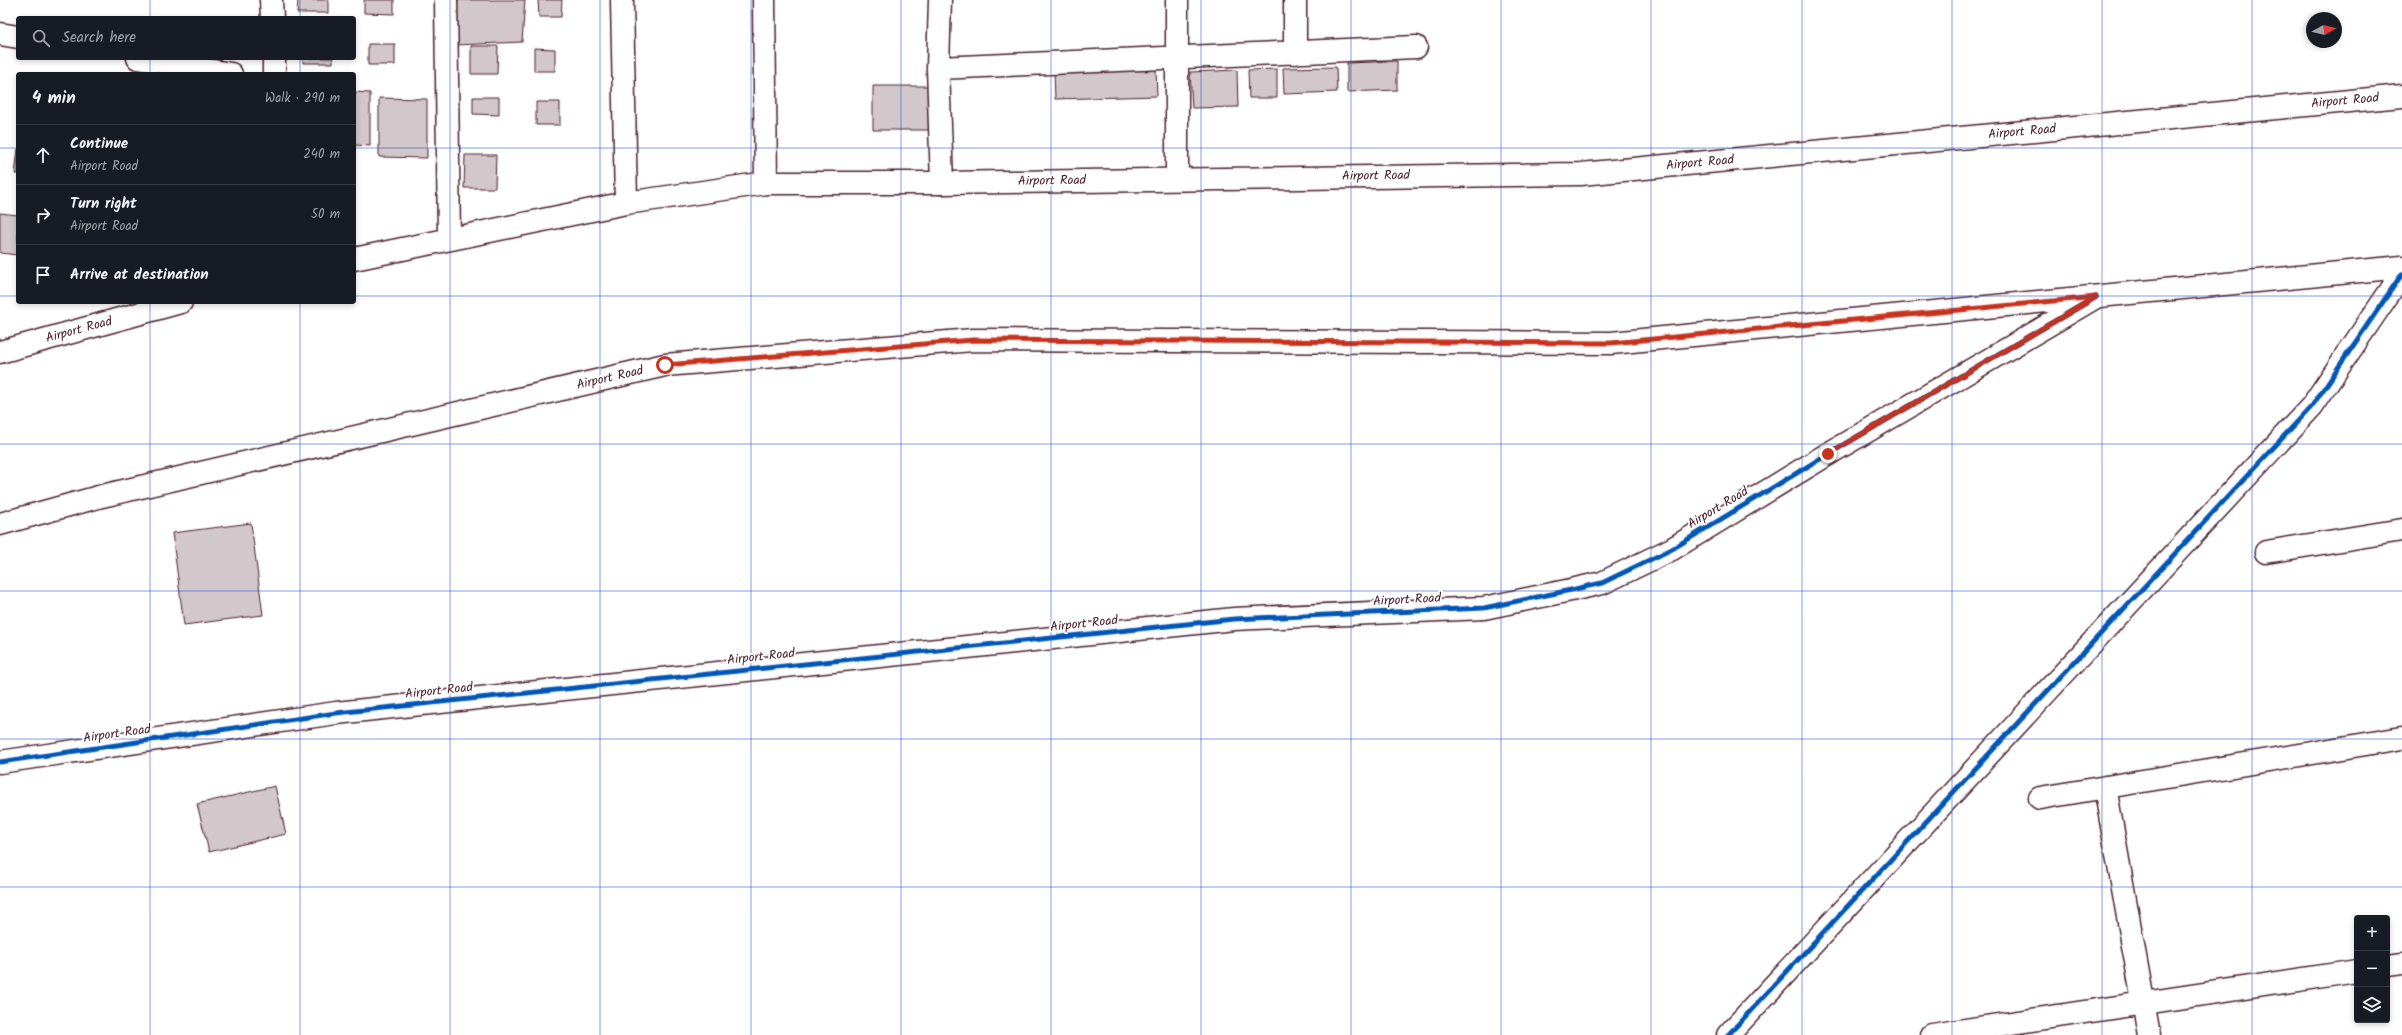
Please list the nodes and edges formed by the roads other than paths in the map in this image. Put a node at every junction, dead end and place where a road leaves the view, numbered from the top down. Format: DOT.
graph roads {
  1 [pos="271,0"];
  2 [pos="446,0"];
  3 [pos="622,0"];
  4 [pos="764,0"];
  5 [pos="940,0"];
  6 [pos="1177,0"];
  7 [pos="1295,0"];
  8 [pos="272,16"];
  9 [pos="0,34"];
  10 [pos="16,37"];
  11 [pos="1416,47"];
  12 [pos="1295,52"];
  13 [pos="1178,57"];
  14 [pos="150,60"];
  15 [pos="274,60"];
  16 [pos="938,68"];
  17 [pos="219,72"];
  18 [pos="274,72"];
  19 [pos="2402,96"];
  20 [pos="1177,179"];
  21 [pos="766,183"];
  22 [pos="942,184"];
  23 [pos="626,203"];
  24 [pos="449,239"];
  25 [pos="356,259"];
  26 [pos="2402,267"];
  27 [pos="2402,274"];
  28 [pos="2096,297"];
  29 [pos="174,304"];
  30 [pos="0,352"];
  31 [pos="0,524"];
  32 [pos="2402,530"];
  33 [pos="2266,552"];
  34 [pos="2402,738"];
  35 [pos="0,762"];
  36 [pos="2105,787"];
  37 [pos="2040,798"];
  38 [pos="2402,964"];
  39 [pos="2390,966"];
  40 [pos="2354,970"];
  41 [pos="2143,1003"];
  42 [pos="1728,1035"];
  43 [pos="1932,1035"];
  44 [pos="2149,1035"];
  1 -- 8 [label="street"];
  2 -- 24 [label="street"];
  3 -- 23 [label="street"];
  4 -- 21 [label="street"];
  5 -- 16 [label="street"];
  6 -- 13 [label="street"];
  7 -- 12 [label="street"];
  9 -- 10 [label="street"];
  11 -- 12 [label="street"];
  12 -- 13 [label="street"];
  13 -- 16 [label="street"];
  13 -- 20 [label="street"];
  14 -- 17 [label="street"];
  15 -- 18 [label="street"];
  16 -- 22 [label="street"];
  19 -- 20 [label="street, Airport Road"];
  20 -- 22 [label="street, Airport Road"];
  21 -- 22 [label="street, Airport Road"];
  21 -- 23 [label="street, Airport Road"];
  23 -- 24 [label="street, Airport Road"];
  24 -- 25 [label="street, Airport Road"];
  26 -- 28 [label="street, Airport Road"];
  27 -- 42 [label="street"];
  28 -- 31 [label="street, Airport Road"];
  28 -- 35 [label="street, Airport Road"];
  29 -- 30 [label="street, Airport Road"];
  32 -- 33 [label="street"];
  34 -- 36 [label="street"];
  36 -- 37 [label="street"];
  36 -- 41 [label="street"];
  38 -- 39 [label="street"];
  40 -- 41 [label="street"];
  41 -- 43 [label="street"];
  41 -- 44 [label="street"];
}
